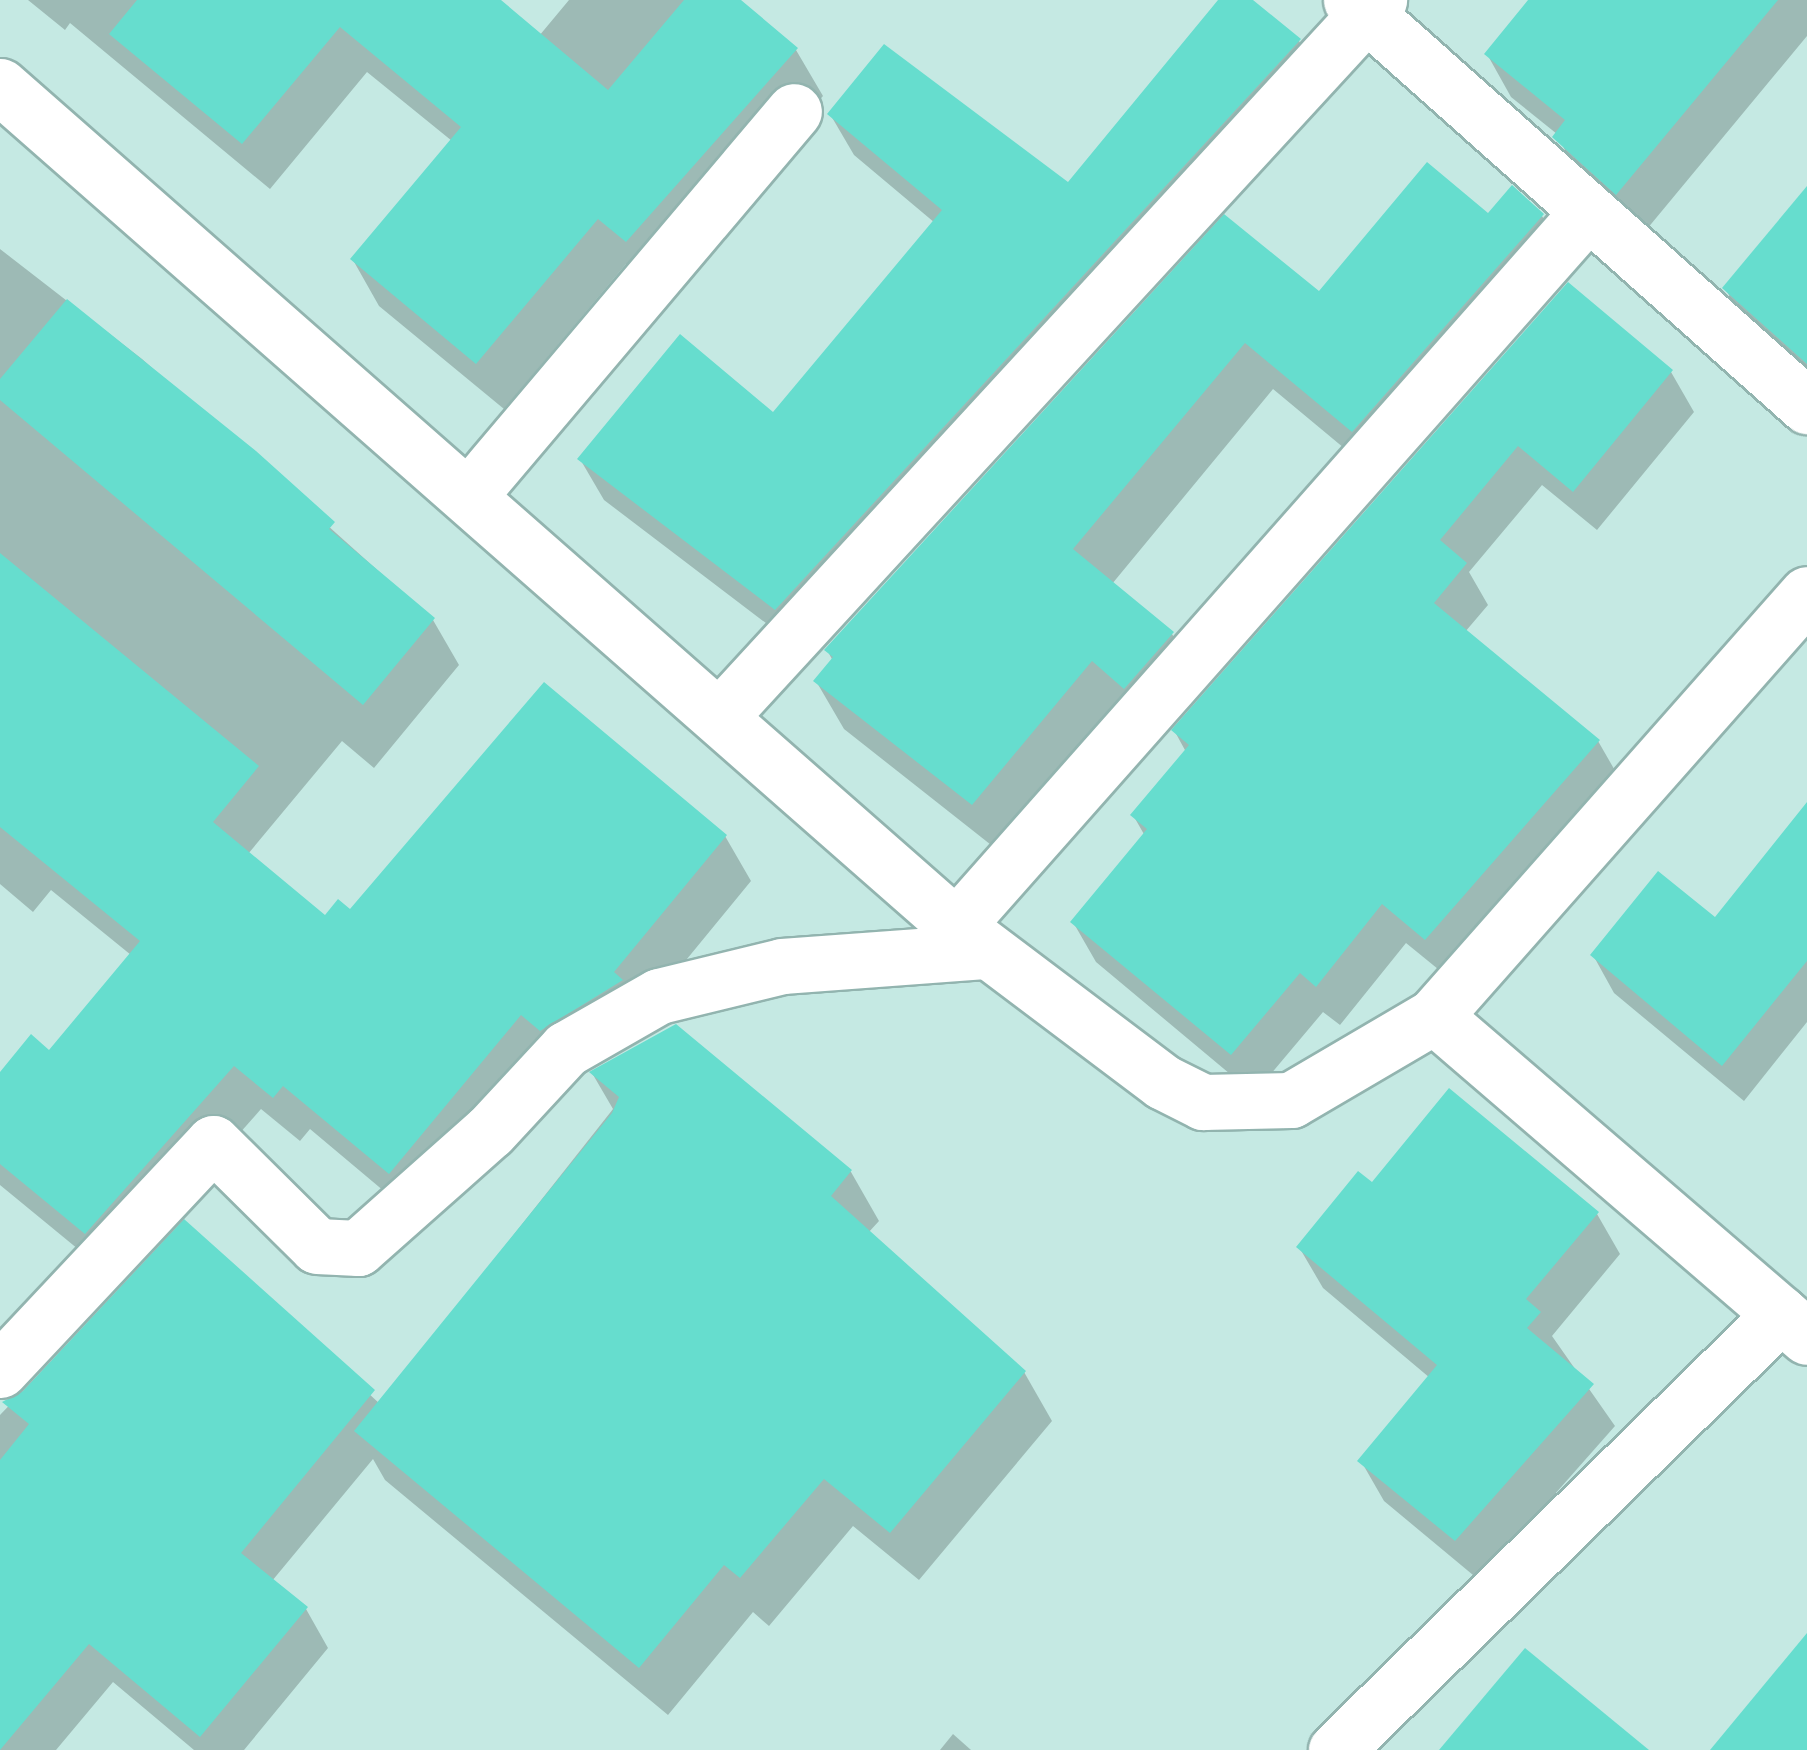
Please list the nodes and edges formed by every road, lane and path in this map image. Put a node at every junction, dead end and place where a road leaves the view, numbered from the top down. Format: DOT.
graph roads {
  1 [pos="1366,4"];
  2 [pos="0,86"];
  3 [pos="794,111"];
  4 [pos="1588,212"];
  5 [pos="1807,406"];
  6 [pos="471,493"];
  7 [pos="1807,594"];
  8 [pos="721,715"];
  9 [pos="971,938"];
  10 [pos="1434,1016"];
  11 [pos="1794,1325"];
  12 [pos="0,1370"];
  13 [pos="1336,1750"];
  1 -- 4 [label="street"];
  1 -- 8 [label="street"];
  2 -- 6 [label="street"];
  3 -- 6 [label="street"];
  4 -- 5 [label="street"];
  4 -- 9 [label="street"];
  6 -- 8 [label="street"];
  7 -- 10 [label="street"];
  8 -- 9 [label="street"];
  9 -- 10 [label="street"];
  9 -- 12 [label="street"];
  10 -- 11 [label="street"];
  11 -- 13 [label="street"];
}
